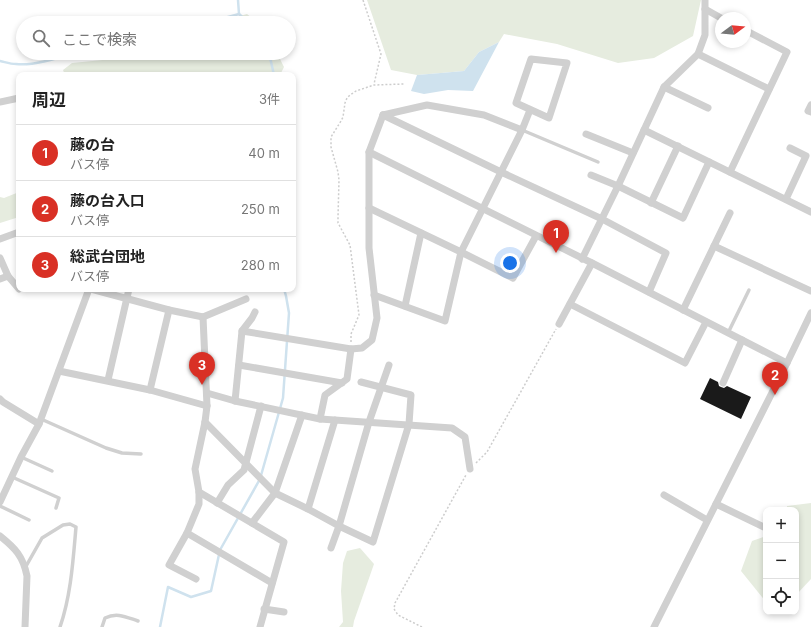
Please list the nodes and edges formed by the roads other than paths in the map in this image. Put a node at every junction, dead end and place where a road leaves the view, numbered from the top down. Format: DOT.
graph roads {
  1 [pos="705,0"];
  2 [pos="705,10"];
  3 [pos="715,15"];
  4 [pos="751,33"];
  5 [pos="698,54"];
  6 [pos="664,87"];
  7 [pos="770,89"];
  8 [pos="16,99"];
  9 [pos="0,102"];
  10 [pos="811,105"];
  11 [pos="708,108"];
  12 [pos="530,110"];
  13 [pos="811,112"];
  14 [pos="383,115"];
  15 [pos="522,130"];
  16 [pos="644,130"];
  17 [pos="586,134"];
  18 [pos="678,146"];
  19 [pos="790,148"];
  20 [pos="369,152"];
  21 [pos="633,153"];
  22 [pos="598,162"];
  23 [pos="709,162"];
  24 [pos="501,172"];
  25 [pos="730,172"];
  26 [pos="591,175"];
  27 [pos="618,186"];
  28 [pos="786,200"];
  29 [pos="651,203"];
  30 [pos="369,208"];
  31 [pos="482,209"];
  32 [pos="811,212"];
  33 [pos="730,213"];
  34 [pos="602,219"];
  35 [pos="16,233"];
  36 [pos="421,233"];
  37 [pos="536,236"];
  38 [pos="0,239"];
  39 [pos="714,246"];
  40 [pos="461,252"];
  41 [pos="0,258"];
  42 [pos="582,259"];
  43 [pos="592,263"];
  44 [pos="8,276"];
  45 [pos="0,279"];
  46 [pos="16,285"];
  47 [pos="749,290"];
  48 [pos="811,291"];
  49 [pos="89,292"];
  50 [pos="101,292"];
  51 [pos="128,292"];
  52 [pos="649,292"];
  53 [pos="374,295"];
  54 [pos="127,299"];
  55 [pos="246,299"];
  56 [pos="570,304"];
  57 [pos="405,306"];
  58 [pos="169,310"];
  59 [pos="683,310"];
  60 [pos="255,312"];
  61 [pos="811,313"];
  62 [pos="203,317"];
  63 [pos="706,322"];
  64 [pos="558,324"];
  65 [pos="242,331"];
  66 [pos="728,333"];
  67 [pos="742,340"];
  68 [pos="351,349"];
  69 [pos="787,363"];
  70 [pos="238,365"];
  71 [pos="389,365"];
  72 [pos="59,371"];
  73 [pos="108,380"];
  74 [pos="361,382"];
  75 [pos="342,383"];
  76 [pos="723,383"];
  77 [pos="381,387"];
  78 [pos="150,390"];
  79 [pos="207,393"];
  80 [pos="0,399"];
  81 [pos="235,401"];
  82 [pos="207,406"];
  83 [pos="261,406"];
  84 [pos="302,415"];
  85 [pos="320,419"];
  86 [pos="335,420"];
  87 [pos="40,421"];
  88 [pos="205,422"];
  89 [pos="369,422"];
  90 [pos="409,424"];
  91 [pos="141,454"];
  92 [pos="21,457"];
  93 [pos="246,464"];
  94 [pos="470,470"];
  95 [pos="52,471"];
  96 [pos="12,477"];
  97 [pos="199,492"];
  98 [pos="275,493"];
  99 [pos="664,495"];
  100 [pos="0,502"];
  101 [pos="217,503"];
  102 [pos="716,504"];
  103 [pos="0,506"];
  104 [pos="56,508"];
  105 [pos="308,509"];
  106 [pos="29,520"];
  107 [pos="707,520"];
  108 [pos="252,524"];
  109 [pos="339,526"];
  110 [pos="763,527"];
  111 [pos="186,533"];
  112 [pos="0,536"];
  113 [pos="331,548"];
  114 [pos="25,568"];
  115 [pos="196,579"];
  116 [pos="272,583"];
  117 [pos="264,610"];
  118 [pos="284,612"];
  119 [pos="138,621"];
  120 [pos="25,627"];
  121 [pos="60,627"];
  122 [pos="102,627"];
  123 [pos="260,627"];
  124 [pos="654,627"];
  1 -- 2 [label="street"];
  2 -- 3 [label="street"];
  2 -- 5 [label="street"];
  4 -- 7 [label="street"];
  5 -- 6 [label="street"];
  5 -- 7 [label="street"];
  6 -- 11 [label="street"];
  6 -- 16 [label="street"];
  7 -- 25 [label="street"];
  8 -- 9 [label="street"];
  10 -- 13 [label="street"];
  12 -- 12 [label="street"];
  12 -- 15 [label="street"];
  14 -- 15 [label="street"];
  14 -- 20 [label="street"];
  14 -- 24 [label="street"];
  15 -- 22 [label="lane"];
  15 -- 24 [label="street"];
  16 -- 18 [label="street"];
  16 -- 21 [label="street"];
  17 -- 21 [label="street"];
  18 -- 23 [label="street"];
  18 -- 29 [label="street"];
  19 -- 28 [label="street"];
  20 -- 30 [label="street"];
  20 -- 31 [label="street"];
  21 -- 27 [label="street"];
  23 -- 25 [label="street"];
  23 -- 29 [label="street"];
  24 -- 31 [label="street"];
  24 -- 34 [label="street"];
  25 -- 28 [label="street"];
  26 -- 27 [label="street"];
  27 -- 29 [label="street"];
  27 -- 34 [label="street"];
  28 -- 32 [label="street"];
  30 -- 36 [label="street"];
  30 -- 53 [label="street"];
  31 -- 37 [label="street"];
  31 -- 40 [label="street"];
  33 -- 39 [label="street"];
  34 -- 42 [label="street"];
  34 -- 52 [label="street"];
  35 -- 38 [label="street"];
  36 -- 40 [label="street"];
  36 -- 57 [label="street"];
  37 -- 40 [label="street"];
  37 -- 42 [label="street"];
  39 -- 48 [label="street"];
  39 -- 59 [label="street"];
  40 -- 57 [label="street"];
  41 -- 44 [label="street"];
  42 -- 43 [label="street"];
  43 -- 52 [label="street"];
  43 -- 56 [label="street"];
  44 -- 45 [label="street"];
  44 -- 46 [label="street"];
  47 -- 66 [label="lane"];
  49 -- 72 [label="street"];
  50 -- 54 [label="street"];
  51 -- 54 [label="street"];
  52 -- 59 [label="street"];
  53 -- 57 [label="street"];
  53 -- 68 [label="street"];
  54 -- 58 [label="street"];
  54 -- 73 [label="street"];
  55 -- 62 [label="street"];
  56 -- 63 [label="street"];
  56 -- 64 [label="street"];
  58 -- 62 [label="street"];
  58 -- 78 [label="street"];
  59 -- 63 [label="street"];
  60 -- 65 [label="street"];
  61 -- 69 [label="street"];
  62 -- 79 [label="street"];
  63 -- 66 [label="street"];
  65 -- 68 [label="street"];
  65 -- 70 [label="street"];
  66 -- 67 [label="street"];
  67 -- 69 [label="street"];
  67 -- 76 [label="street"];
  68 -- 75 [label="street"];
  69 -- 102 [label="street"];
  70 -- 75 [label="street"];
  70 -- 81 [label="street"];
  71 -- 77 [label="street"];
  72 -- 73 [label="street"];
  72 -- 87 [label="street"];
  73 -- 78 [label="street"];
  74 -- 77 [label="street"];
  75 -- 85 [label="street"];
  77 -- 89 [label="street"];
  77 -- 90 [label="street"];
  78 -- 82 [label="street"];
  79 -- 81 [label="street"];
  79 -- 82 [label="street"];
  80 -- 87 [label="street"];
  81 -- 83 [label="street"];
  82 -- 88 [label="street"];
  83 -- 84 [label="street"];
  83 -- 93 [label="street"];
  84 -- 85 [label="street"];
  84 -- 98 [label="street"];
  85 -- 86 [label="street"];
  86 -- 89 [label="street"];
  86 -- 105 [label="street"];
  87 -- 91 [label="lane"];
  87 -- 92 [label="street"];
  88 -- 93 [label="street"];
  88 -- 97 [label="street"];
  89 -- 90 [label="street"];
  89 -- 109 [label="street"];
  90 -- 94 [label="street"];
  90 -- 109 [label="street"];
  92 -- 95 [label="lane"];
  92 -- 96 [label="street"];
  93 -- 98 [label="street"];
  93 -- 101 [label="street"];
  96 -- 100 [label="street"];
  96 -- 104 [label="lane"];
  97 -- 101 [label="street"];
  97 -- 111 [label="street"];
  98 -- 105 [label="street"];
  98 -- 108 [label="street"];
  99 -- 107 [label="street"];
  101 -- 108 [label="street"];
  102 -- 107 [label="street"];
  102 -- 110 [label="street"];
  103 -- 106 [label="lane"];
  105 -- 109 [label="street"];
  107 -- 124 [label="street"];
  108 -- 116 [label="street"];
  109 -- 113 [label="street"];
  111 -- 115 [label="street"];
  111 -- 116 [label="street"];
  112 -- 114 [label="street"];
  114 -- 120 [label="street"];
  114 -- 121 [label="lane"];
  116 -- 117 [label="street"];
  117 -- 118 [label="street"];
  117 -- 123 [label="street"];
  119 -- 122 [label="lane"];
}
